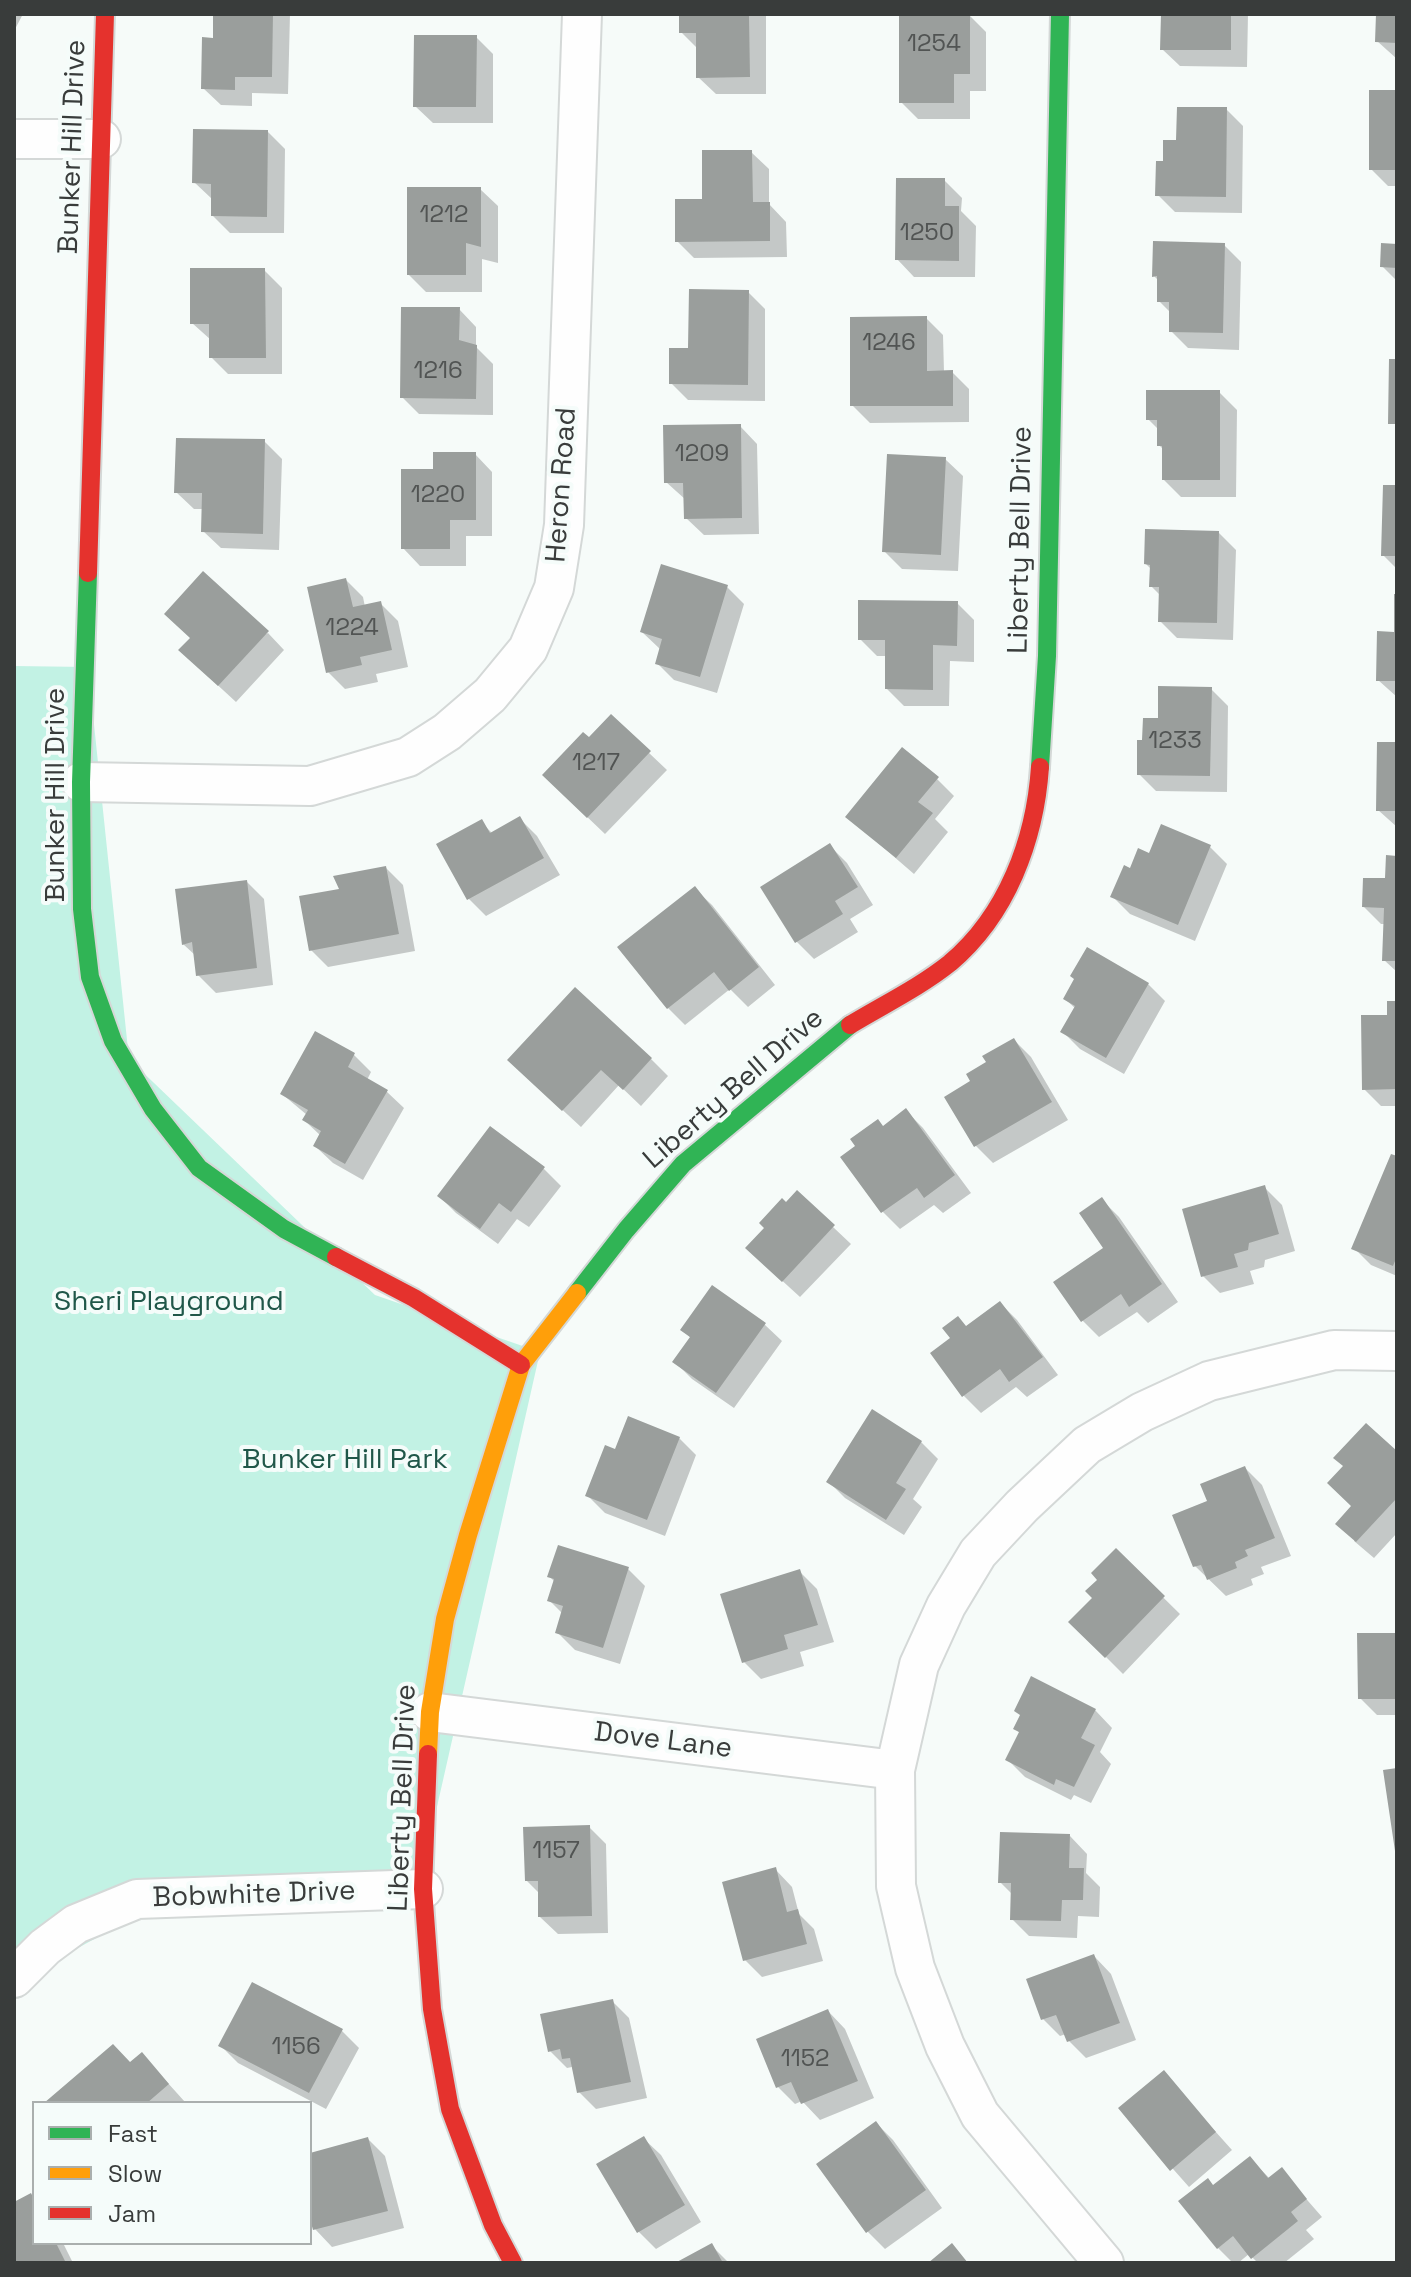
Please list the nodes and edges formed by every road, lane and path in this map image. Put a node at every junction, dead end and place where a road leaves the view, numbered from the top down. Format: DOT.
graph roads {
  1 [pos="105,14"];
  2 [pos="582,14"];
  3 [pos="1060,14"];
  4 [pos="14,139"];
  5 [pos="101,139"];
  6 [pos="81,782"];
  7 [pos="1397,1351"];
  8 [pos="521,1365"];
  9 [pos="430,1712"];
  10 [pos="895,1770"];
  11 [pos="423,1889"];
  12 [pos="14,1978"];
  13 [pos="513,2263"];
  14 [pos="1104,2263"];
  1 -- 5 [label="street, Bunker Hill Drive"];
  2 -- 6 [label="street, Heron Road"];
  3 -- 8 [label="street, Liberty Bell Drive"];
  4 -- 5 [label="street"];
  5 -- 6 [label="street, Bunker Hill Drive"];
  6 -- 8 [label="street, Bunker Hill Drive"];
  7 -- 10 [label="street"];
  8 -- 9 [label="street, Liberty Bell Drive"];
  9 -- 10 [label="street, Dove Lane"];
  9 -- 11 [label="street, Liberty Bell Drive"];
  10 -- 14 [label="street"];
  11 -- 12 [label="street, Bobwhite Drive"];
  11 -- 13 [label="street, Liberty Bell Drive"];
}
